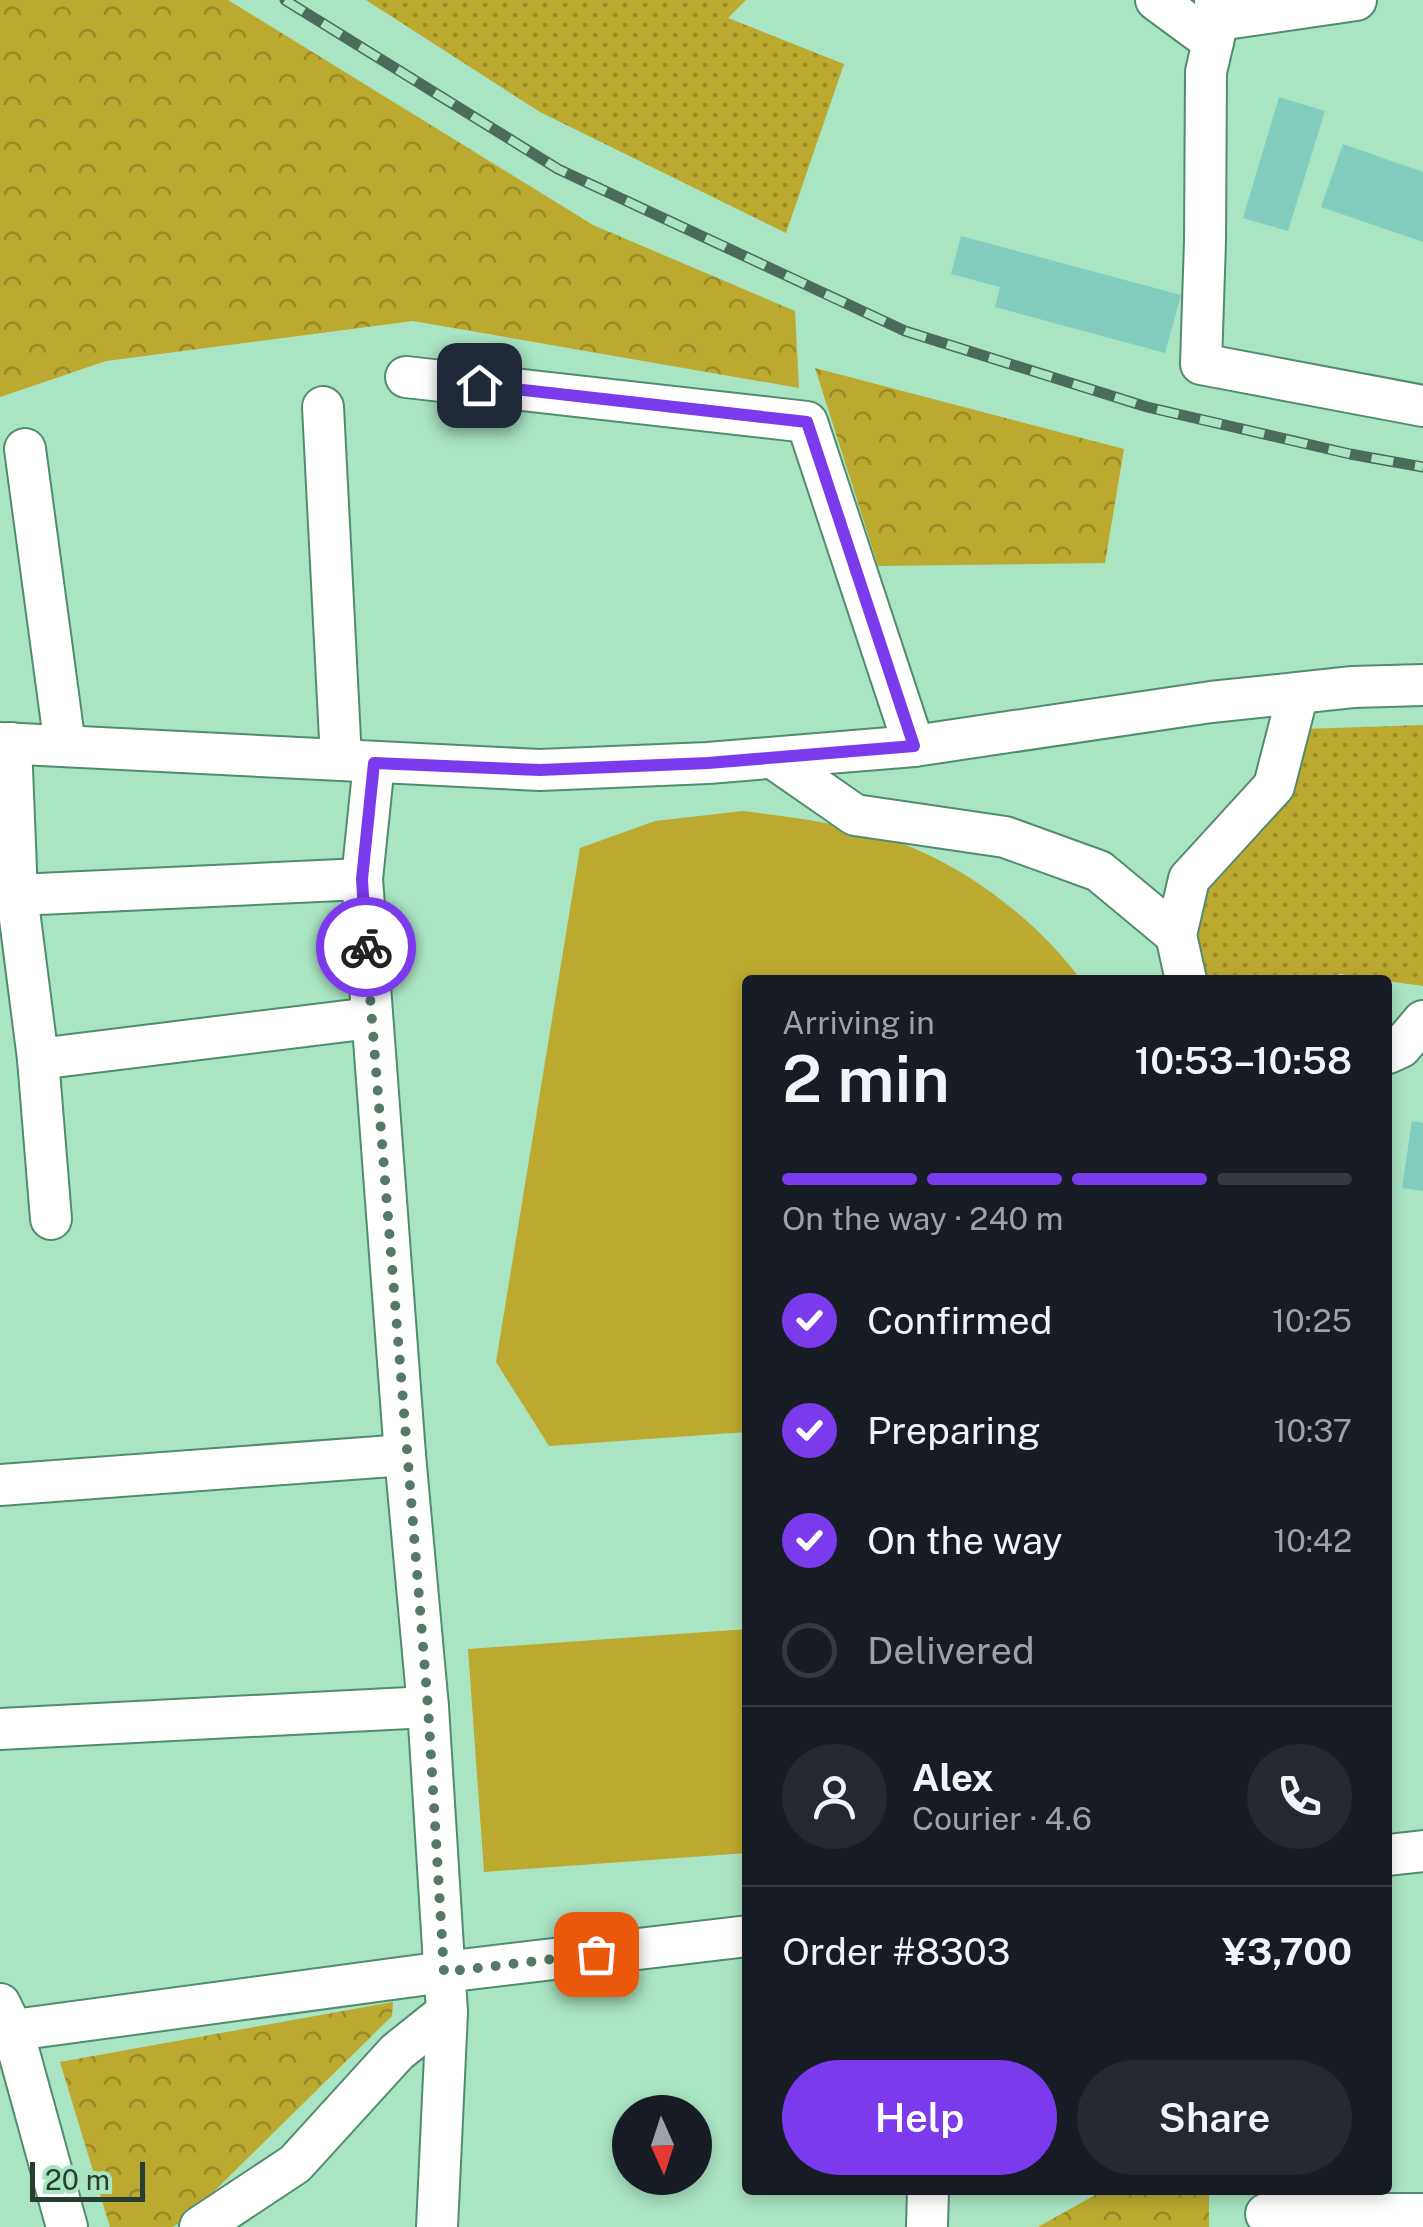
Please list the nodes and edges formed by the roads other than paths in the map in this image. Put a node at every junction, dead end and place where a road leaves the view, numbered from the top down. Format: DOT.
graph roads {
  1 [pos="1156,0"];
  2 [pos="1356,0"];
  3 [pos="1215,21"];
  4 [pos="406,377"];
  5 [pos="1423,406"];
  6 [pos="323,408"];
  7 [pos="25,449"];
  8 [pos="1423,686"];
  9 [pos="1298,693"];
  10 [pos="6,743"];
  11 [pos="65,746"];
  12 [pos="914,746"];
  13 [pos="773,758"];
  14 [pos="358,761"];
  15 [pos="362,879"];
  16 [pos="17,895"];
  17 [pos="1176,935"];
  18 [pos="1185,975"];
  19 [pos="370,1018"];
  20 [pos="1423,1021"];
  21 [pos="1392,1051"];
  22 [pos="38,1060"];
  23 [pos="51,1219"];
  24 [pos="405,1454"];
  25 [pos="0,1485"];
  26 [pos="428,1707"];
  27 [pos="0,1729"];
  28 [pos="1423,1851"];
  29 [pos="1392,1855"];
  30 [pos="742,1937"];
  31 [pos="446,1992"];
  32 [pos="4,2022"];
  33 [pos="928,2195"];
  34 [pos="1267,2210"];
  35 [pos="1423,2214"];
  36 [pos="66,2227"];
  37 [pos="200,2227"];
  38 [pos="437,2227"];
  39 [pos="927,2227"];
  1 -- 3 [label="street"];
  2 -- 3 [label="street"];
  3 -- 5 [label="street"];
  4 -- 12 [label="street"];
  6 -- 14 [label="street"];
  7 -- 11 [label="street"];
  8 -- 9 [label="street"];
  9 -- 12 [label="street"];
  9 -- 17 [label="street"];
  10 -- 11 [label="street"];
  10 -- 16 [label="street"];
  11 -- 14 [label="street"];
  12 -- 13 [label="street"];
  13 -- 14 [label="street"];
  13 -- 17 [label="street"];
  14 -- 15 [label="street"];
  15 -- 16 [label="street"];
  15 -- 19 [label="street"];
  16 -- 22 [label="street"];
  17 -- 18 [label="street"];
  19 -- 22 [label="street"];
  19 -- 24 [label="street"];
  20 -- 21 [label="street"];
  22 -- 23 [label="street"];
  24 -- 25 [label="street"];
  24 -- 26 [label="street"];
  26 -- 27 [label="street"];
  26 -- 31 [label="street"];
  28 -- 29 [label="street"];
  30 -- 31 [label="street"];
  31 -- 32 [label="street"];
  31 -- 37 [label="street"];
  31 -- 38 [label="street"];
  32 -- 36 [label="street"];
  33 -- 39 [label="street"];
  34 -- 35 [label="street"];
}
